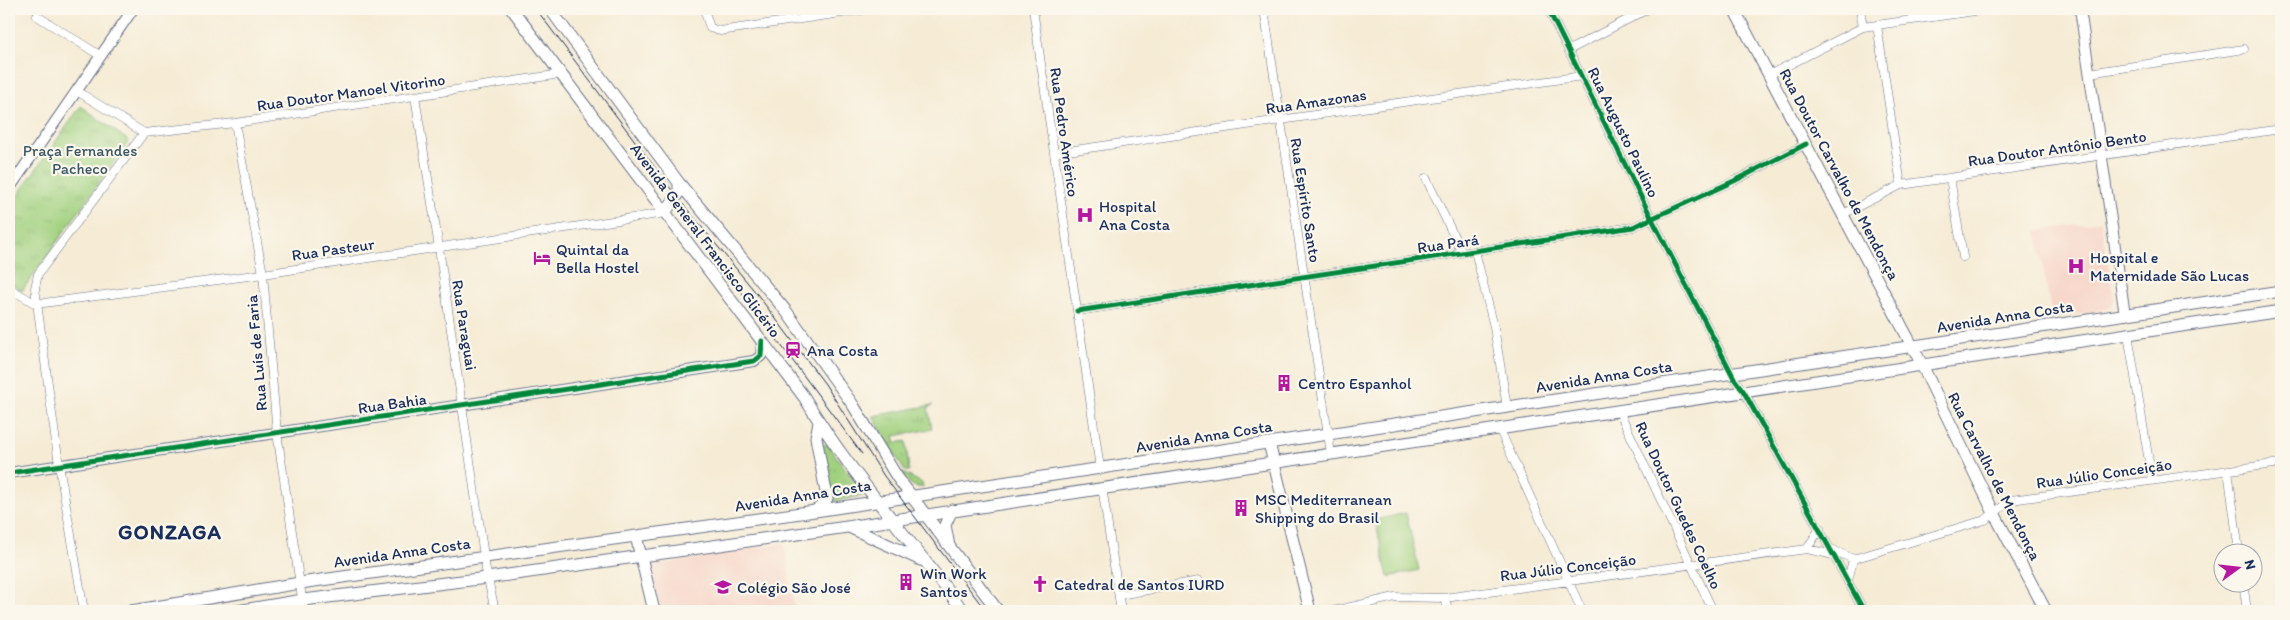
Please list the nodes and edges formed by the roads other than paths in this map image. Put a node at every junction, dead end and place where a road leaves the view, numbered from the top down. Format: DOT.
graph roads {
  1 [pos="133,9"];
  2 [pos="512,9"];
  3 [pos="550,9"];
  4 [pos="704,9"];
  5 [pos="864,9"];
  6 [pos="1033,9"];
  7 [pos="1264,9"];
  8 [pos="1548,9"];
  9 [pos="1648,9"];
  10 [pos="1734,9"];
  11 [pos="1860,9"];
  12 [pos="1989,9"];
  13 [pos="2080,9"];
  14 [pos="1958,11"];
  15 [pos="37,16"];
  16 [pos="1877,25"];
  17 [pos="1863,27"];
  18 [pos="2244,49"];
  19 [pos="1569,50"];
  20 [pos="101,56"];
  21 [pos="2090,72"];
  22 [pos="561,74"];
  23 [pos="1770,75"];
  24 [pos="1582,76"];
  25 [pos="77,91"];
  26 [pos="415,96"];
  27 [pos="1280,120"];
  28 [pos="234,123"];
  29 [pos="2281,129"];
  30 [pos="144,133"];
  31 [pos="1806,144"];
  32 [pos="1054,153"];
  33 [pos="2102,155"];
  34 [pos="1426,178"];
  35 [pos="1950,178"];
  36 [pos="679,183"];
  37 [pos="1901,185"];
  38 [pos="9,189"];
  39 [pos="665,213"];
  40 [pos="1842,214"];
  41 [pos="1652,219"];
  42 [pos="439,248"];
  43 [pos="1474,251"];
  44 [pos="1462,253"];
  45 [pos="1963,257"];
  46 [pos="263,274"];
  47 [pos="1304,277"];
  48 [pos="9,288"];
  49 [pos="2281,291"];
  50 [pos="36,304"];
  51 [pos="1077,311"];
  52 [pos="2281,311"];
  53 [pos="2125,314"];
  54 [pos="2128,334"];
  55 [pos="762,341"];
  56 [pos="1917,355"];
  57 [pos="1732,374"];
  58 [pos="1744,392"];
  59 [pos="463,405"];
  60 [pos="1507,407"];
  61 [pos="1619,410"];
  62 [pos="819,422"];
  63 [pos="1499,428"];
  64 [pos="277,433"];
  65 [pos="1329,434"];
  66 [pos="1269,443"];
  67 [pos="1331,454"];
  68 [pos="1274,462"];
  69 [pos="2281,463"];
  70 [pos="59,465"];
  71 [pos="1100,468"];
  72 [pos="2228,470"];
  73 [pos="9,473"];
  74 [pos="2152,480"];
  75 [pos="1102,488"];
  76 [pos="1060,494"];
  77 [pos="911,496"];
  78 [pos="877,501"];
  79 [pos="952,510"];
  80 [pos="815,511"];
  81 [pos="1994,513"];
  82 [pos="924,514"];
  83 [pos="891,520"];
  84 [pos="847,527"];
  85 [pos="1820,528"];
  86 [pos="636,536"];
  87 [pos="2238,542"];
  88 [pos="950,548"];
  89 [pos="1807,550"];
  90 [pos="1832,552"];
  91 [pos="641,556"];
  92 [pos="485,557"];
  93 [pos="1853,559"];
  94 [pos="924,561"];
  95 [pos="1692,566"];
  96 [pos="486,574"];
  97 [pos="1568,580"];
  98 [pos="1199,581"];
  99 [pos="1848,581"];
  100 [pos="300,583"];
  101 [pos="2244,592"];
  102 [pos="1118,595"];
  103 [pos="1444,598"];
  104 [pos="304,606"];
  105 [pos="959,609"];
  106 [pos="84,611"];
  107 [pos="130,611"];
  108 [pos="237,611"];
  109 [pos="495,611"];
  110 [pos="654,611"];
  111 [pos="998,611"];
  112 [pos="1121,611"];
  113 [pos="1310,611"];
  114 [pos="1333,611"];
  115 [pos="1449,611"];
  116 [pos="1582,611"];
  117 [pos="1713,611"];
  118 [pos="1864,611"];
  119 [pos="2046,611"];
  120 [pos="2247,611"];
  1 -- 20 [label="street"];
  2 -- 22 [label="main road, Avenida General Francisco Glicério"];
  3 -- 36 [label="main road, Avenida General Francisco Glicério"];
  4 -- 5 [label="street"];
  6 -- 32 [label="street, Rua Pedro Américo"];
  7 -- 27 [label="street, Rua Espírito Santo"];
  8 -- 19 [label="street, Rua Augusto Paulino"];
  9 -- 19 [label="street"];
  10 -- 23 [label="main road, Rua Doutor Carvalho de Mendonça"];
  11 -- 17 [label="street"];
  12 -- 14 [label="street"];
  13 -- 21 [label="street"];
  14 -- 16 [label="street"];
  15 -- 20 [label="street"];
  16 -- 17 [label="street"];
  16 -- 37 [label="street"];
  17 -- 23 [label="street"];
  18 -- 21 [label="street"];
  19 -- 24 [label="street, Rua Augusto Paulino"];
  20 -- 25 [label="street"];
  21 -- 33 [label="street"];
  22 -- 26 [label="street, Rua Doutor Manoel Vitorino"];
  22 -- 39 [label="main road, Avenida General Francisco Glicério"];
  23 -- 31 [label="main road, Rua Doutor Carvalho de Mendonça"];
  24 -- 27 [label="street, Rua Amazonas"];
  24 -- 41 [label="street, Rua Augusto Paulino"];
  25 -- 30 [label="street"];
  25 -- 38 [label="street"];
  26 -- 28 [label="street, Rua Doutor Manoel Vitorino"];
  26 -- 42 [label="street, Rua Paraguai"];
  27 -- 32 [label="street, Rua Amazonas"];
  27 -- 47 [label="street, Rua Espírito Santo"];
  28 -- 30 [label="street, Rua Doutor Manoel Vitorino"];
  28 -- 46 [label="street, Rua Luís de Faria"];
  29 -- 33 [label="street, Rua Doutor Antônio Bento"];
  30 -- 50 [label="street"];
  31 -- 40 [label="main road, Rua Doutor Carvalho de Mendonça"];
  31 -- 41 [label="street, Rua Pará"];
  32 -- 51 [label="street, Rua Pedro Américo"];
  33 -- 35 [label="street, Rua Doutor Antônio Bento"];
  33 -- 53 [label="street"];
  34 -- 44 [label="street"];
  35 -- 37 [label="street, Rua Doutor Antônio Bento"];
  35 -- 45 [label="street"];
  36 -- 39 [label="main road"];
  36 -- 77 [label="main road, Avenida General Francisco Glicério"];
  37 -- 40 [label="street, Rua Doutor Antônio Bento"];
  39 -- 42 [label="street, Rua Pasteur"];
  39 -- 55 [label="main road, Avenida General Francisco Glicério"];
  40 -- 56 [label="main road, Rua Doutor Carvalho de Mendonça"];
  41 -- 43 [label="street, Rua Pará"];
  41 -- 57 [label="street, Rua Augusto Paulino"];
  42 -- 46 [label="street, Rua Pasteur"];
  42 -- 59 [label="street, Rua Paraguai"];
  43 -- 44 [label="street, Rua Pará"];
  43 -- 60 [label="street"];
  44 -- 47 [label="street, Rua Pará"];
  46 -- 50 [label="street, Rua Pasteur"];
  46 -- 64 [label="street, Rua Luís de Faria"];
  47 -- 51 [label="street, Rua Pará"];
  47 -- 65 [label="street, Rua Espírito Santo"];
  48 -- 50 [label="street"];
  49 -- 53 [label="main road, Avenida Anna Costa"];
  50 -- 70 [label="street"];
  51 -- 71 [label="street, Rua Pedro Américo"];
  52 -- 54 [label="main road, Avenida Anna Costa"];
  53 -- 56 [label="main road, Avenida Anna Costa"];
  54 -- 56 [label="main road, Avenida Anna Costa"];
  54 -- 74 [label="street"];
  55 -- 59 [label="street, Rua Bahia"];
  55 -- 62 [label="main road, Avenida General Francisco Glicério"];
  56 -- 57 [label="main road, Avenida Anna Costa"];
  56 -- 58 [label="main road, Avenida Anna Costa"];
  56 -- 81 [label="main road, Rua Carvalho de Mendonça"];
  57 -- 58 [label="street, Rua Augusto Paulino"];
  57 -- 60 [label="main road, Avenida Anna Costa"];
  58 -- 61 [label="main road, Avenida Anna Costa"];
  58 -- 85 [label="street, Rua Augusto Paulino"];
  59 -- 64 [label="street, Rua Bahia"];
  59 -- 92 [label="street, Rua Paraguai"];
  60 -- 65 [label="main road, Avenida Anna Costa"];
  61 -- 63 [label="main road, Avenida Anna Costa"];
  61 -- 95 [label="street, Rua Doutor Guedes Coelho"];
  62 -- 78 [label="main road, Avenida General Francisco Glicério"];
  62 -- 80 [label="main road"];
  63 -- 67 [label="main road, Avenida Anna Costa"];
  63 -- 97 [label="street"];
  64 -- 70 [label="street, Rua Bahia"];
  64 -- 100 [label="street, Rua Luís de Faria"];
  65 -- 66 [label="main road, Avenida Anna Costa"];
  65 -- 67 [label="street, Rua Espírito Santo"];
  66 -- 68 [label="main road"];
  66 -- 71 [label="main road, Avenida Anna Costa"];
  67 -- 68 [label="main road, Avenida Anna Costa"];
  68 -- 75 [label="main road, Avenida Anna Costa"];
  68 -- 113 [label="main road"];
  69 -- 72 [label="street, Rua Júlio Conceição"];
  70 -- 73 [label="street, Rua Bahia"];
  70 -- 106 [label="street"];
  71 -- 76 [label="main road"];
  71 -- 77 [label="main road, Avenida Anna Costa"];
  72 -- 74 [label="street, Rua Júlio Conceição"];
  72 -- 87 [label="street"];
  74 -- 81 [label="street, Rua Júlio Conceição"];
  75 -- 76 [label="main road, Avenida Anna Costa"];
  75 -- 102 [label="street"];
  76 -- 79 [label="main road, Avenida Anna Costa"];
  77 -- 78 [label="main road, Avenida Anna Costa"];
  77 -- 82 [label="main road, Avenida General Francisco Glicério"];
  78 -- 80 [label="main road, Avenida Anna Costa"];
  78 -- 83 [label="main road, Avenida General Francisco Glicério"];
  79 -- 82 [label="main road, Avenida Anna Costa"];
  79 -- 88 [label="main road"];
  80 -- 86 [label="main road, Avenida Anna Costa"];
  81 -- 93 [label="street, Rua Júlio Conceição"];
  81 -- 119 [label="main road, Rua Carvalho de Mendonça"];
  82 -- 83 [label="main road, Avenida Anna Costa"];
  82 -- 88 [label="main road, Avenida General Francisco Glicério"];
  83 -- 84 [label="main road, Avenida Anna Costa"];
  83 -- 94 [label="main road, Avenida General Francisco Glicério"];
  84 -- 91 [label="main road, Avenida Anna Costa"];
  84 -- 94 [label="main road"];
  85 -- 89 [label="street"];
  85 -- 90 [label="street, Rua Augusto Paulino"];
  86 -- 91 [label="main road"];
  86 -- 92 [label="main road, Avenida Anna Costa"];
  88 -- 111 [label="main road, Avenida General Francisco Glicério"];
  89 -- 90 [label="street, Rua Júlio Conceição"];
  89 -- 95 [label="street, Rua Júlio Conceição"];
  90 -- 93 [label="street, Rua Júlio Conceição"];
  90 -- 99 [label="street, Rua Augusto Paulino"];
  91 -- 96 [label="main road, Avenida Anna Costa"];
  91 -- 110 [label="main road"];
  92 -- 96 [label="street, Rua Paraguai"];
  92 -- 100 [label="main road, Avenida Anna Costa"];
  93 -- 99 [label="street"];
  94 -- 105 [label="main road, Avenida General Francisco Glicério"];
  95 -- 97 [label="street, Rua Júlio Conceição"];
  95 -- 117 [label="street, Rua Doutor Guedes Coelho"];
  96 -- 104 [label="main road, Avenida Anna Costa"];
  96 -- 109 [label="street, Rua Paraguai"];
  97 -- 103 [label="street, Rua Júlio Conceição"];
  97 -- 116 [label="street"];
  98 -- 102 [label="street"];
  99 -- 118 [label="street, Rua Augusto Paulino"];
  100 -- 104 [label="street, Rua Luís de Faria"];
  100 -- 107 [label="main road, Avenida Anna Costa"];
  101 -- 120 [label="street"];
  102 -- 112 [label="street"];
  103 -- 114 [label="street, Rua Júlio Conceição"];
  103 -- 115 [label="street"];
  104 -- 108 [label="main road, Avenida Anna Costa"];
}
